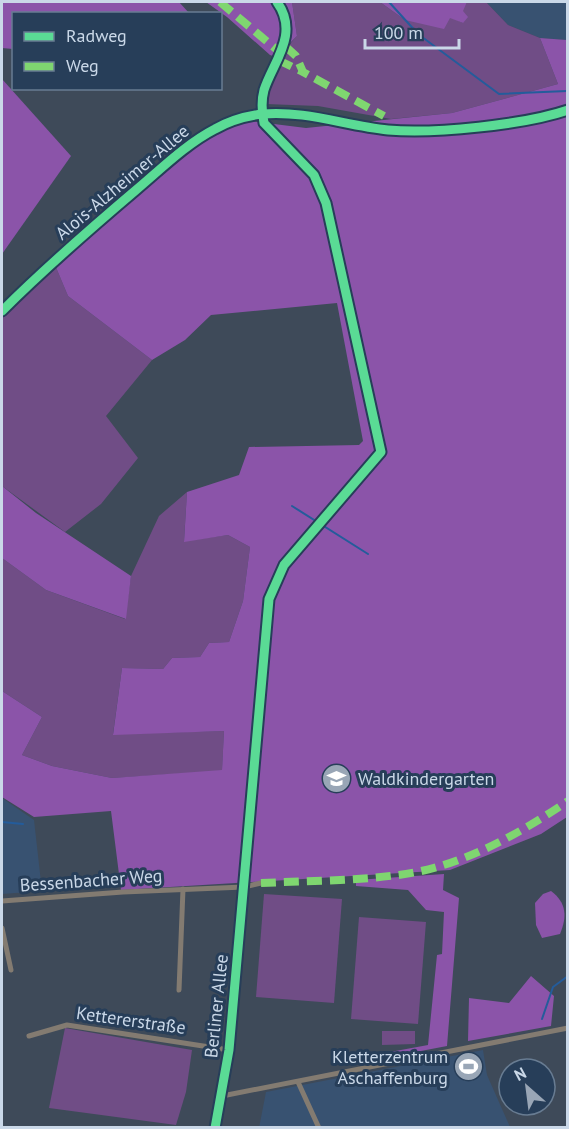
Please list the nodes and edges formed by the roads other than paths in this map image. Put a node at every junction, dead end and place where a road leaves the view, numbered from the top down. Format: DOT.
graph roads {
  1 [pos="277,2"];
  2 [pos="567,110"];
  3 [pos="263,114"];
  4 [pos="2,311"];
  5 [pos="261,884"];
  6 [pos="244,887"];
  7 [pos="183,889"];
  8 [pos="2,901"];
  9 [pos="2,928"];
  10 [pos="12,970"];
  11 [pos="179,990"];
  12 [pos="567,1028"];
  13 [pos="29,1036"];
  14 [pos="229,1050"];
  15 [pos="298,1082"];
  16 [pos="222,1096"];
  17 [pos="215,1128"];
  18 [pos="319,1128"];
  1 -- 3 [label="street"];
  2 -- 3 [label="street, Alois-Alzheimer-Allee"];
  3 -- 4 [label="street, Alois-Alzheimer-Allee"];
  5 -- 6 [label="street, Bessenbacher Weg"];
  6 -- 7 [label="street, Bessenbacher Weg"];
  6 -- 14 [label="street, Berliner Allee"];
  7 -- 8 [label="street, Bessenbacher Weg"];
  7 -- 11 [label="street, Bessenbacher Weg"];
  9 -- 10 [label="street"];
  12 -- 15 [label="street"];
  13 -- 14 [label="street, Kettererstraße"];
  14 -- 16 [label="street, Berliner Allee"];
  15 -- 16 [label="street"];
  15 -- 18 [label="street"];
  16 -- 17 [label="street, Berliner Allee"];
}
